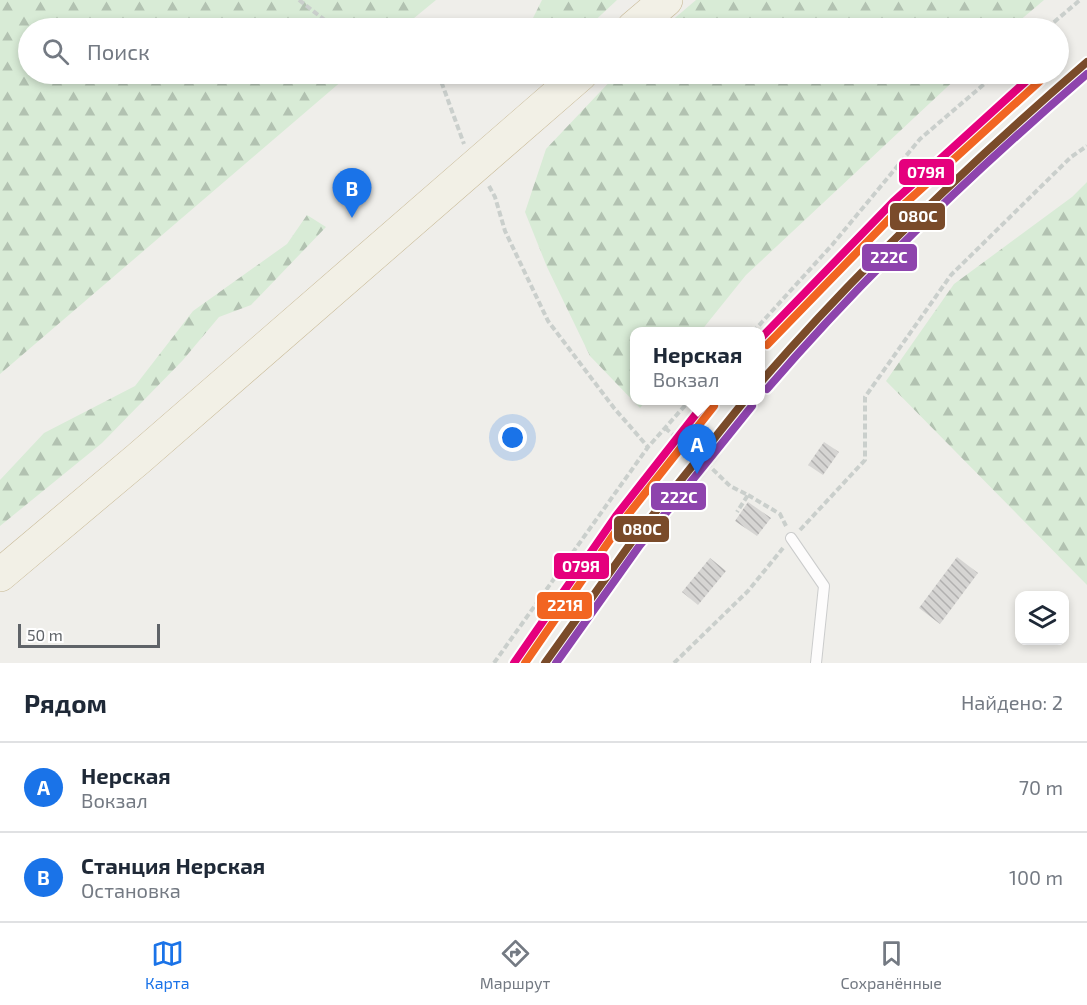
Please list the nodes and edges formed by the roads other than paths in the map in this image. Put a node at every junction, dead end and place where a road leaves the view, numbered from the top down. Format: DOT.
graph roads {
  1 [pos="666,0"];
  2 [pos="645,18"];
  3 [pos="569,84"];
  4 [pos="791,538"];
  5 [pos="0,575"];
  6 [pos="816,663"];
  1 -- 2 [label="highway"];
  3 -- 5 [label="highway"];
  4 -- 6 [label="lane"];
}
